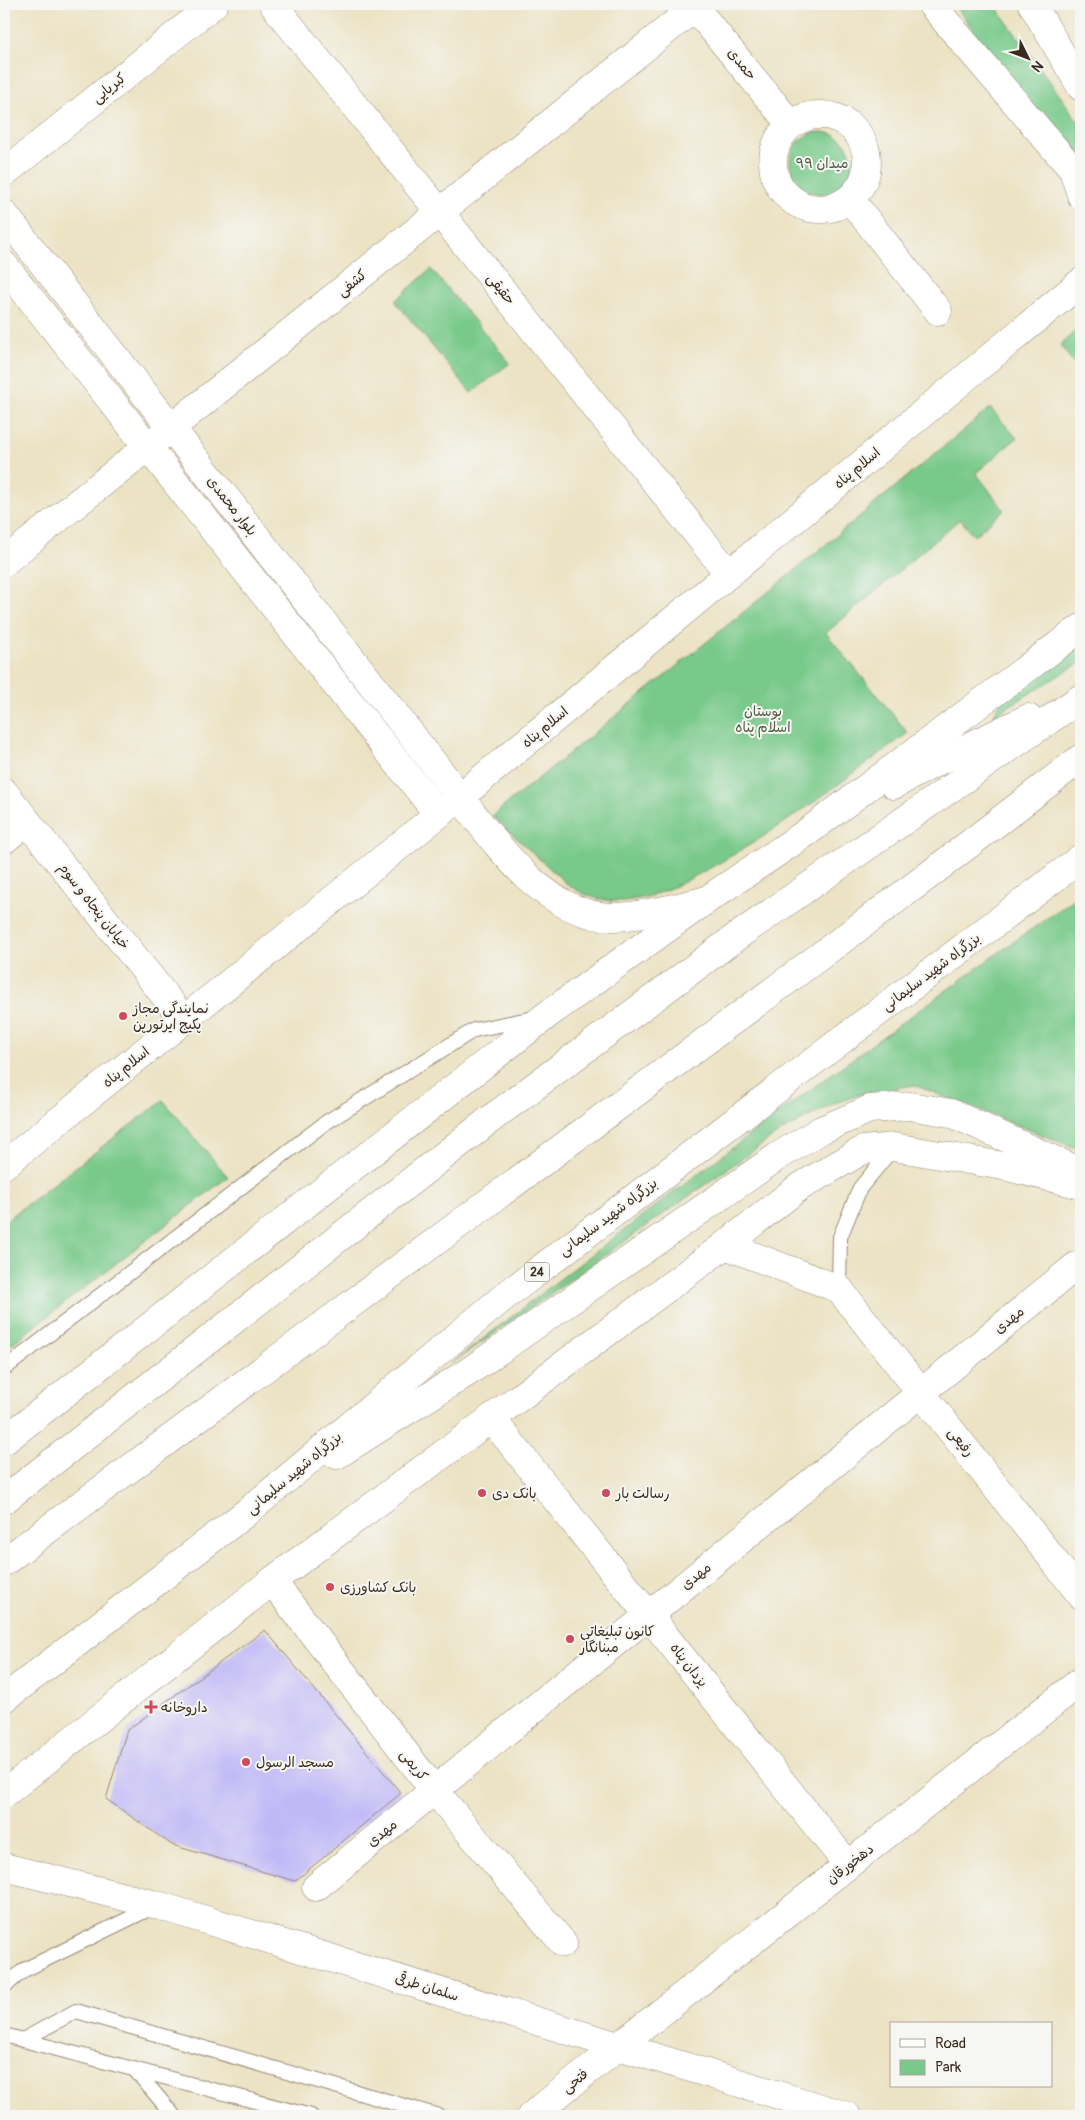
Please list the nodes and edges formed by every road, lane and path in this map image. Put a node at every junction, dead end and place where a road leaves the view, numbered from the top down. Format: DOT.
graph roads {
  1 [pos="214,4"];
  2 [pos="272,4"];
  3 [pos="931,4"];
  4 [pos="1032,4"];
  5 [pos="696,5"];
  6 [pos="1081,87"];
  7 [pos="791,125"];
  8 [pos="4,173"];
  9 [pos="1081,196"];
  10 [pos="850,199"];
  11 [pos="440,213"];
  12 [pos="4,214"];
  13 [pos="4,265"];
  14 [pos="1081,282"];
  15 [pos="938,311"];
  16 [pos="172,429"];
  17 [pos="147,446"];
  18 [pos="4,562"];
  19 [pos="729,574"];
  20 [pos="1081,628"];
  21 [pos="1081,693"];
  22 [pos="1081,698"];
  23 [pos="1081,758"];
  24 [pos="4,792"];
  25 [pos="460,797"];
  26 [pos="438,814"];
  27 [pos="27,822"];
  28 [pos="806,834"];
  29 [pos="4,840"];
  30 [pos="1081,858"];
  31 [pos="705,901"];
  32 [pos="548,1015"];
  33 [pos="184,1020"];
  34 [pos="894,1148"];
  35 [pos="4,1165"];
  36 [pos="1081,1172"];
  37 [pos="1081,1186"];
  38 [pos="725,1245"];
  39 [pos="1076,1266"];
  40 [pos="839,1289"];
  41 [pos="4,1369"];
  42 [pos="921,1392"];
  43 [pos="491,1418"];
  44 [pos="4,1441"];
  45 [pos="4,1500"];
  46 [pos="247,1512"];
  47 [pos="4,1562"];
  48 [pos="272,1581"];
  49 [pos="1081,1595"];
  50 [pos="649,1614"];
  51 [pos="1081,1681"];
  52 [pos="4,1699"];
  53 [pos="434,1790"];
  54 [pos="4,1794"];
  55 [pos="848,1866"];
  56 [pos="4,1867"];
  57 [pos="316,1887"];
  58 [pos="157,1905"];
  59 [pos="563,1942"];
  60 [pos="4,1987"];
  61 [pos="4,2035"];
  62 [pos="23,2040"];
  63 [pos="619,2046"];
  64 [pos="135,2070"];
  65 [pos="174,2116"];
  66 [pos="312,2116"];
  67 [pos="439,2116"];
  68 [pos="531,2116"];
  69 [pos="847,2116"];
  1 -- 8 [label="main road, کبریایی"];
  2 -- 11 [label="main road, حقیقی"];
  3 -- 9 [label="main road"];
  4 -- 6 [label="main road"];
  5 -- 7 [label="main road, حمدی"];
  5 -- 11 [label="main road, کشفی"];
  7 -- 10 [label="main road"];
  7 -- 10 [label="main road"];
  10 -- 15 [label="main road"];
  11 -- 16 [label="main road, کشفی"];
  11 -- 19 [label="main road, حقیقی"];
  12 -- 16 [label="main road, بلوار محمدی"];
  13 -- 17 [label="main road, بلوار محمدی"];
  14 -- 19 [label="main road, اسلام پناه"];
  16 -- 17 [label="main road, کشفی"];
  16 -- 25 [label="main road, بلوار محمدی"];
  17 -- 18 [label="main road, کشفی"];
  17 -- 26 [label="main road, بلوار محمدی"];
  19 -- 25 [label="main road, اسلام پناه"];
  20 -- 28 [label="main road"];
  21 -- 28 [label="main road"];
  22 -- 45 [label="main road"];
  23 -- 47 [label="main road"];
  24 -- 27 [label="main road, خیابان پنجاه و سوم"];
  25 -- 26 [label="main road, اسلام پناه"];
  25 -- 31 [label="main road, بلوار محمدی"];
  26 -- 33 [label="main road, اسلام پناه"];
  27 -- 29 [label="main road"];
  27 -- 33 [label="main road, خیابان پنجاه و سوم"];
  28 -- 31 [label="main road"];
  30 -- 46 [label="main road, بزرگراه شهید سلیمانی / 24"];
  31 -- 32 [label="main road"];
  32 -- 41 [label="lane"];
  32 -- 44 [label="main road"];
  33 -- 35 [label="main road, اسلام پناه"];
  34 -- 37 [label="main road"];
  34 -- 38 [label="main road"];
  34 -- 40 [label="lane"];
  36 -- 46 [label="main road"];
  38 -- 40 [label="main road"];
  38 -- 43 [label="main road"];
  39 -- 42 [label="main road, مهدی"];
  40 -- 42 [label="main road, رفیعی"];
  42 -- 49 [label="main road, رفیعی"];
  42 -- 50 [label="main road, مهدی"];
  43 -- 48 [label="main road"];
  43 -- 50 [label="main road, یزدان پناه"];
  46 -- 52 [label="main road, بزرگراه شهید سلیمانی / 24"];
  48 -- 53 [label="main road, کریمی"];
  48 -- 54 [label="main road"];
  50 -- 53 [label="main road, مهدی"];
  50 -- 55 [label="main road, یزدان پناه"];
  51 -- 55 [label="main road, دهخورقان"];
  53 -- 57 [label="main road, مهدی"];
  53 -- 59 [label="main road, کریمی"];
  55 -- 63 [label="main road, دهخورقان"];
  56 -- 58 [label="main road, سلمان طرقی"];
  58 -- 60 [label="lane"];
  58 -- 63 [label="main road, سلمان طرقی"];
  61 -- 62 [label="lane"];
  62 -- 64 [label="lane"];
  62 -- 67 [label="lane"];
  63 -- 68 [label="main road, فتحی"];
  63 -- 69 [label="main road, سلمان طرقی"];
  64 -- 65 [label="lane"];
  64 -- 66 [label="lane"];
}
